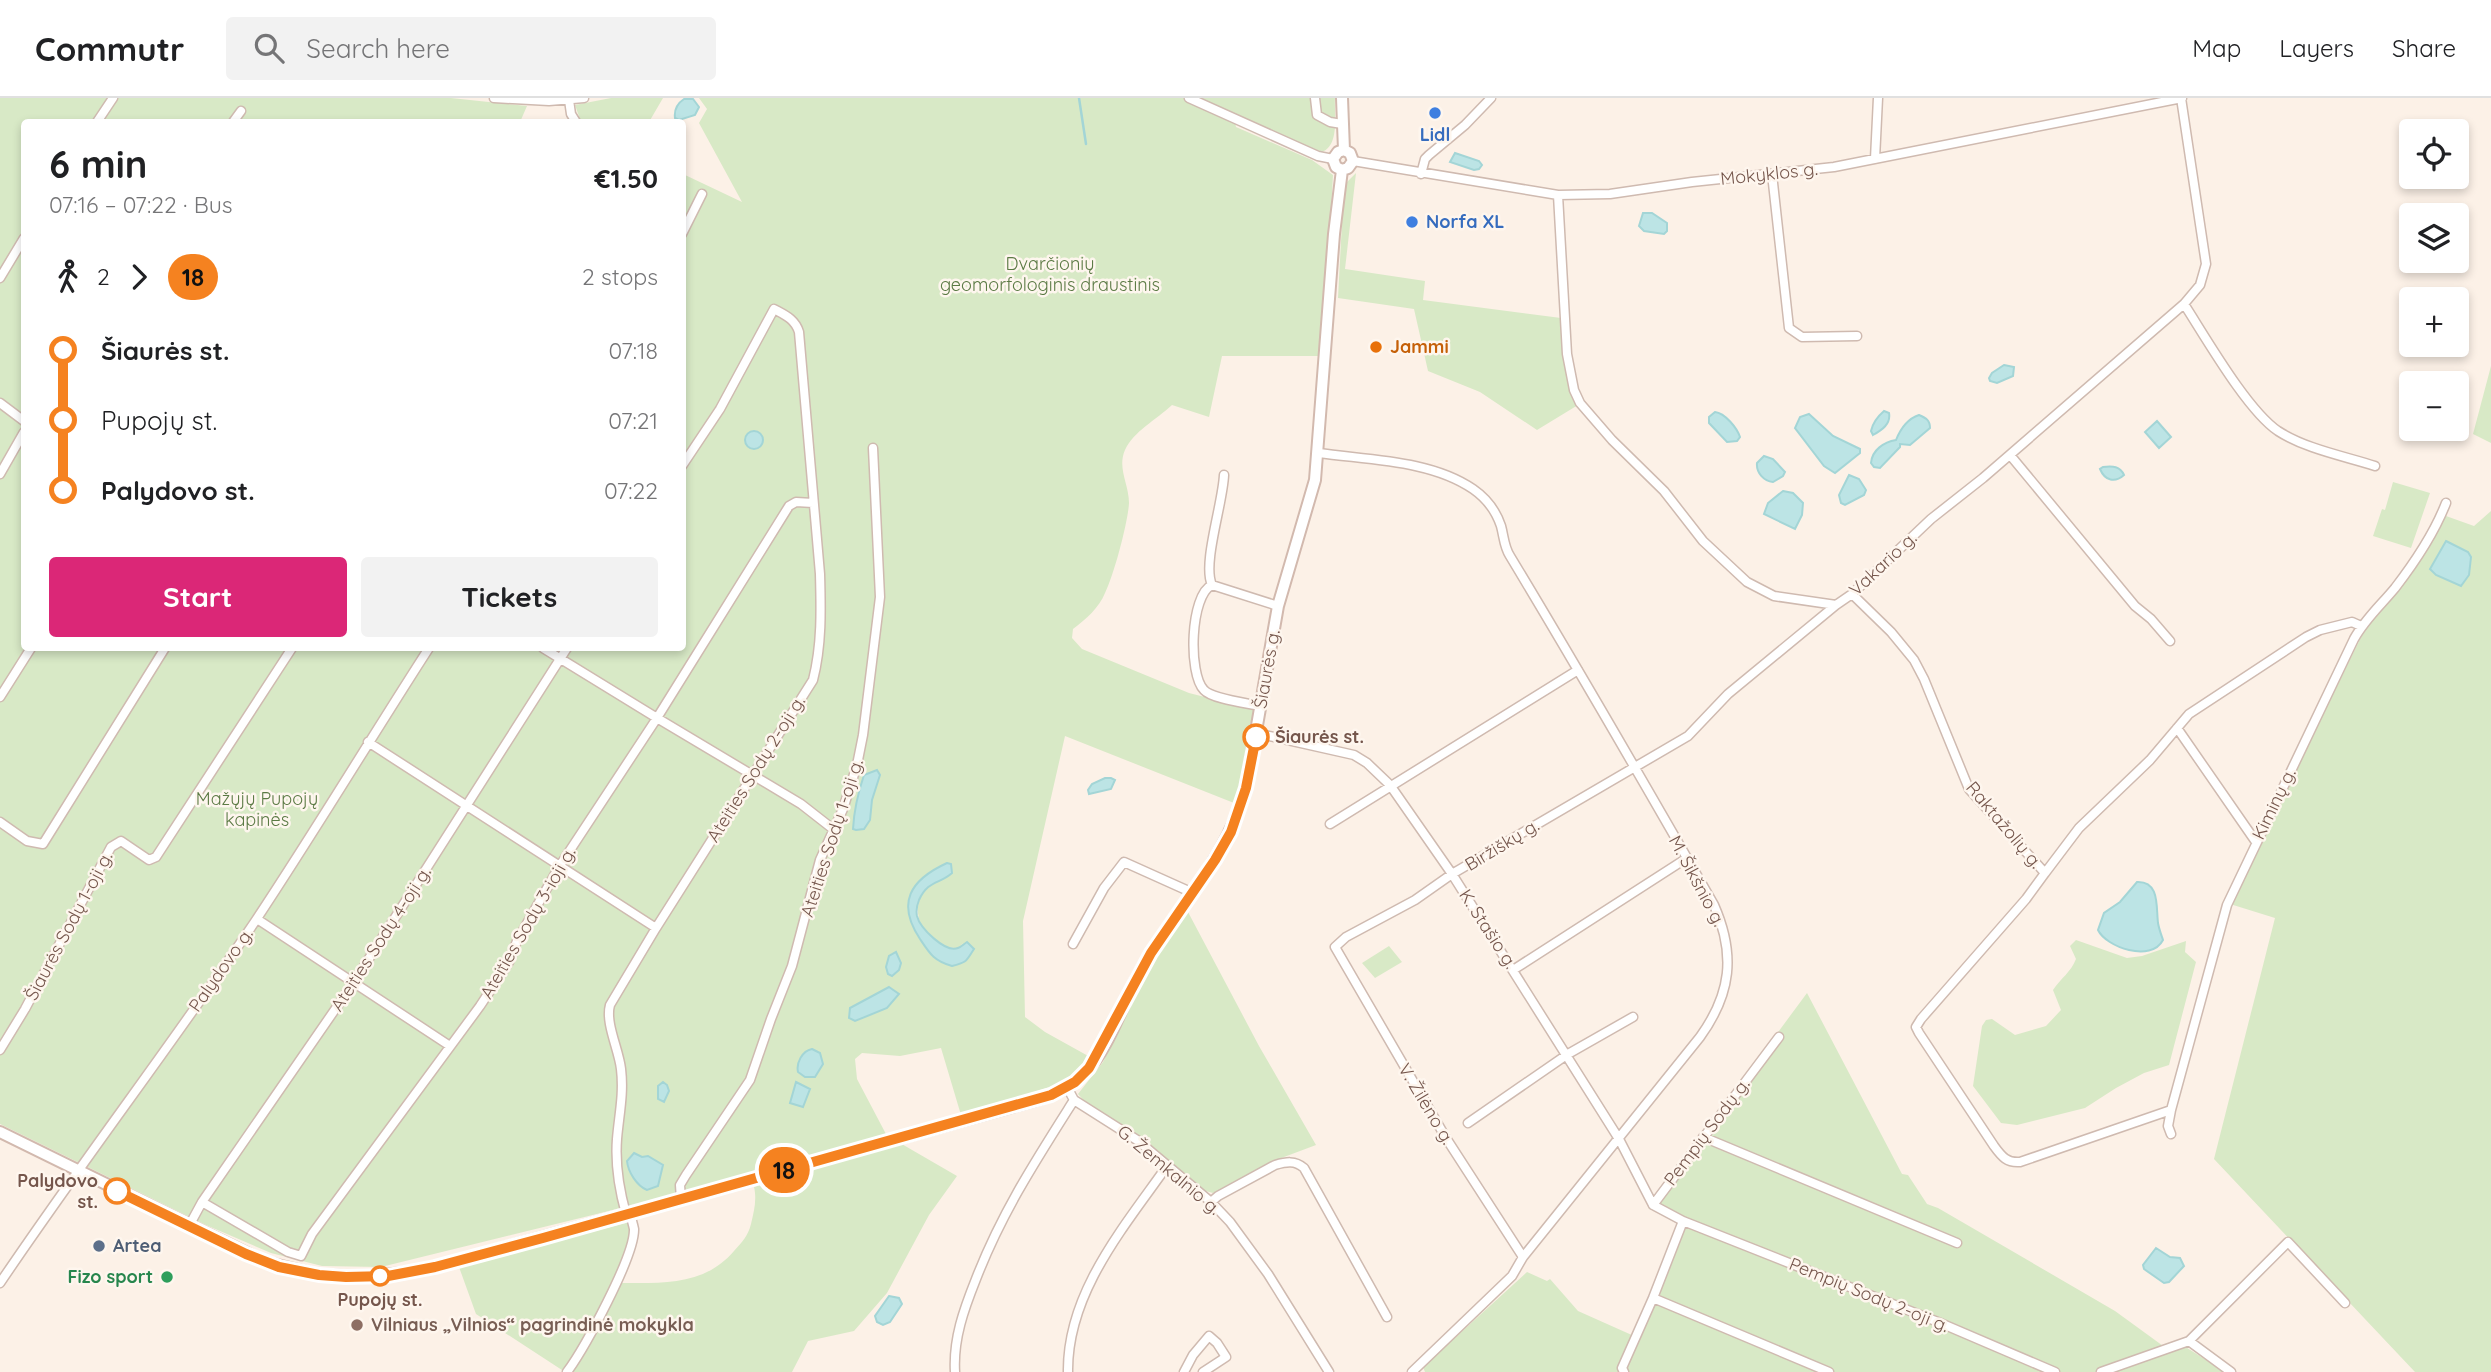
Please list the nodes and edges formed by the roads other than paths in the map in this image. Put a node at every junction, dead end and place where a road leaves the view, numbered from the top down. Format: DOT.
graph roads {
  1 [pos="113,98"];
  2 [pos="494,98"];
  3 [pos="584,98"];
  4 [pos="1189,98"];
  5 [pos="1315,98"];
  6 [pos="1342,98"];
  7 [pos="1491,98"];
  8 [pos="1878,98"];
  9 [pos="2181,98"];
  10 [pos="569,100"];
  11 [pos="241,111"];
  12 [pos="99,119"];
  13 [pos="235,119"];
  14 [pos="574,119"];
  15 [pos="1342,124"];
  16 [pos="1343,150"];
  17 [pos="1333,159"];
  18 [pos="1875,159"];
  19 [pos="1353,161"];
  20 [pos="1342,170"];
  21 [pos="1421,174"];
  22 [pos="1773,174"];
  23 [pos="702,194"];
  24 [pos="1558,195"];
  25 [pos="686,226"];
  26 [pos="21,243"];
  27 [pos="0,278"];
  28 [pos="2184,304"];
  29 [pos="1857,337"];
  30 [pos="0,403"];
  31 [pos="21,419"];
  32 [pos="21,437"];
  33 [pos="873,448"];
  34 [pos="1319,453"];
  35 [pos="2010,455"];
  36 [pos="686,460"];
  37 [pos="2375,466"];
  38 [pos="0,474"];
  39 [pos="1224,475"];
  40 [pos="813,503"];
  41 [pos="2446,503"];
  42 [pos="1212,585"];
  43 [pos="1852,594"];
  44 [pos="1836,605"];
  45 [pos="1278,606"];
  46 [pos="2361,626"];
  47 [pos="2170,641"];
  48 [pos="29,651"];
  49 [pos="163,651"];
  50 [pos="290,651"];
  51 [pos="427,651"];
  52 [pos="548,651"];
  53 [pos="565,651"];
  54 [pos="560,658"];
  55 [pos="1578,670"];
  56 [pos="0,697"];
  57 [pos="1261,706"];
  58 [pos="657,718"];
  59 [pos="2177,727"];
  60 [pos="1256,733"];
  61 [pos="368,743"];
  62 [pos="1633,766"];
  63 [pos="752,776"];
  64 [pos="1390,785"];
  65 [pos="465,805"];
  66 [pos="0,822"];
  67 [pos="1329,824"];
  68 [pos="833,829"];
  69 [pos="2256,842"];
  70 [pos="1687,858"];
  71 [pos="559,867"];
  72 [pos="2045,873"];
  73 [pos="1452,874"];
  74 [pos="1193,893"];
  75 [pos="257,919"];
  76 [pos="656,928"];
  77 [pos="1073,944"];
  78 [pos="1335,947"];
  79 [pos="1513,970"];
  80 [pos="354,982"];
  81 [pos="1633,1017"];
  82 [pos="1779,1037"];
  83 [pos="450,1046"];
  84 [pos="0,1050"];
  85 [pos="1567,1054"];
  86 [pos="1067,1087"];
  87 [pos="1074,1100"];
  88 [pos="2171,1110"];
  89 [pos="1468,1123"];
  90 [pos="0,1132"];
  91 [pos="2171,1134"];
  92 [pos="1703,1137"];
  93 [pos="1619,1139"];
  94 [pos="1167,1166"];
  95 [pos="77,1171"];
  96 [pos="681,1199"];
  97 [pos="202,1202"];
  98 [pos="1211,1202"];
  99 [pos="1653,1205"];
  100 [pos="628,1213"];
  101 [pos="1683,1221"];
  102 [pos="189,1226"];
  103 [pos="1957,1243"];
  104 [pos="301,1256"];
  105 [pos="1523,1257"];
  106 [pos="3,1272"];
  107 [pos="299,1272"];
  108 [pos="0,1283"];
  109 [pos="1653,1298"];
  110 [pos="2344,1303"];
  111 [pos="1387,1317"];
  112 [pos="2189,1341"];
  113 [pos="567,1372"];
  114 [pos="955,1372"];
  115 [pos="1068,1372"];
  116 [pos="1184,1372"];
  117 [pos="1203,1372"];
  118 [pos="1329,1372"];
  119 [pos="1412,1372"];
  120 [pos="1624,1372"];
  121 [pos="1829,1372"];
  122 [pos="2055,1372"];
  123 [pos="2101,1372"];
  124 [pos="2231,1372"];
  1 -- 12 [label="street"];
  2 -- 10 [label="street"];
  3 -- 10 [label="street"];
  4 -- 17 [label="street"];
  5 -- 15 [label="street"];
  6 -- 15 [label="main road"];
  7 -- 21 [label="street"];
  8 -- 18 [label="street"];
  9 -- 18 [label="street, Mokyklos g."];
  9 -- 28 [label="street, Vakario g."];
  10 -- 14 [label="street"];
  11 -- 13 [label="street"];
  15 -- 16 [label="main road"];
  16 -- 17 [label="main road"];
  16 -- 19 [label="main road"];
  17 -- 20 [label="main road"];
  18 -- 22 [label="street, Mokyklos g."];
  19 -- 20 [label="main road"];
  19 -- 21 [label="street, Mokyklos g."];
  20 -- 34 [label="main road, Šiaurės g."];
  21 -- 24 [label="street, Mokyklos g."];
  22 -- 24 [label="street, Mokyklos g."];
  22 -- 29 [label="street"];
  23 -- 25 [label="street"];
  24 -- 44 [label="street, Vakario g."];
  26 -- 27 [label="street"];
  28 -- 35 [label="street, Vakario g."];
  28 -- 37 [label="street"];
  30 -- 31 [label="street"];
  32 -- 38 [label="street"];
  33 -- 68 [label="street, Ateities Sodų 1-oji g."];
  34 -- 45 [label="main road, Šiaurės g."];
  34 -- 55 [label="street, M. Šikšnio g."];
  35 -- 43 [label="street, Vakario g."];
  35 -- 47 [label="street"];
  36 -- 40 [label="street, Ateities Sodų 2-oji g."];
  39 -- 42 [label="street"];
  40 -- 58 [label="street, Ateities Sodų 3-ioji g."];
  40 -- 63 [label="street, Ateities Sodų 2-oji g."];
  41 -- 46 [label="street, Kiminų g."];
  42 -- 45 [label="street"];
  42 -- 57 [label="street"];
  43 -- 44 [label="street, Vakario g."];
  43 -- 72 [label="street, Raktažolių g."];
  44 -- 62 [label="street, Biržiškų g."];
  45 -- 57 [label="main road, Šiaurės g."];
  46 -- 59 [label="street"];
  46 -- 69 [label="street, Kiminų g."];
  48 -- 56 [label="street"];
  49 -- 66 [label="street"];
  50 -- 84 [label="street, Šiaurės Sodų 1-oji g."];
  51 -- 61 [label="street, Palydovo g."];
  52 -- 54 [label="street"];
  53 -- 54 [label="street, Ateities Sodų 4-oji g."];
  54 -- 58 [label="street"];
  54 -- 65 [label="street, Ateities Sodų 4-oji g."];
  55 -- 62 [label="street, M. Šikšnio g."];
  55 -- 64 [label="street"];
  57 -- 60 [label="main road, Šiaurės g."];
  58 -- 63 [label="street"];
  58 -- 71 [label="street, Ateities Sodų 3-ioji g."];
  59 -- 69 [label="street"];
  59 -- 72 [label="street"];
  60 -- 64 [label="street, K. Stašio g."];
  60 -- 74 [label="main road, Šiaurės g."];
  61 -- 65 [label="street"];
  61 -- 75 [label="street, Palydovo g."];
  62 -- 70 [label="street, M. Šikšnio g."];
  62 -- 73 [label="street, Biržiškų g."];
  63 -- 68 [label="street"];
  63 -- 76 [label="street, Ateities Sodų 2-oji g."];
  64 -- 67 [label="street"];
  64 -- 73 [label="street, K. Stašio g."];
  65 -- 71 [label="street"];
  65 -- 80 [label="street, Ateities Sodų 4-oji g."];
  68 -- 96 [label="street, Ateities Sodų 1-oji g."];
  69 -- 88 [label="street, Kiminų g."];
  70 -- 79 [label="street"];
  70 -- 93 [label="street, M. Šikšnio g."];
  71 -- 76 [label="street"];
  71 -- 83 [label="street, Ateities Sodų 3-ioji g."];
  72 -- 88 [label="street, Raktažolių g."];
  73 -- 78 [label="street, Biržiškų g."];
  73 -- 79 [label="street, K. Stašio g."];
  74 -- 77 [label="street"];
  74 -- 86 [label="main road, Šiaurės g."];
  75 -- 80 [label="street"];
  75 -- 95 [label="street, Palydovo g."];
  76 -- 100 [label="street, Ateities Sodų 2-oji g."];
  78 -- 105 [label="street, V. Žilėno g."];
  79 -- 85 [label="street, K. Stašio g."];
  80 -- 83 [label="street"];
  80 -- 97 [label="street, Ateities Sodų 4-oji g."];
  81 -- 85 [label="street"];
  82 -- 92 [label="street, Pempių Sodų g."];
  83 -- 104 [label="street, Ateities Sodų 3-ioji g."];
  85 -- 89 [label="street"];
  85 -- 93 [label="street, K. Stašio g."];
  86 -- 87 [label="street"];
  86 -- 96 [label="main road, Šiaurės g."];
  87 -- 94 [label="street, G. Žemkalnio g."];
  87 -- 114 [label="street"];
  88 -- 91 [label="street, Kiminų g."];
  90 -- 95 [label="main road, Šiaurės g."];
  92 -- 99 [label="street, Pempių Sodų g."];
  92 -- 103 [label="street"];
  93 -- 99 [label="street, K. Stašio g."];
  93 -- 105 [label="street, M. Šikšnio g."];
  94 -- 98 [label="street, G. Žemkalnio g."];
  94 -- 115 [label="street"];
  95 -- 102 [label="main road, Šiaurės g."];
  95 -- 106 [label="street, Palydovo g."];
  96 -- 100 [label="main road, Šiaurės g."];
  97 -- 102 [label="street, Ateities Sodų 4-oji g."];
  97 -- 104 [label="street"];
  98 -- 111 [label="street"];
  98 -- 118 [label="street, G. Žemkalnio g."];
  99 -- 101 [label="street, Pempių Sodų g."];
  100 -- 107 [label="main road, Šiaurės g."];
  100 -- 113 [label="street, Ateities Sodų 2-oji g."];
  101 -- 109 [label="street"];
  101 -- 122 [label="street, Pempių Sodų 2-oji g."];
  102 -- 107 [label="main road, Šiaurės g."];
  104 -- 107 [label="street"];
  105 -- 119 [label="street, M. Šikšnio g."];
  106 -- 108 [label="street, Palydovo g."];
  109 -- 120 [label="street"];
  109 -- 121 [label="street"];
  110 -- 112 [label="street"];
  112 -- 123 [label="street"];
  112 -- 124 [label="street"];
  116 -- 117 [label="street"];
}
